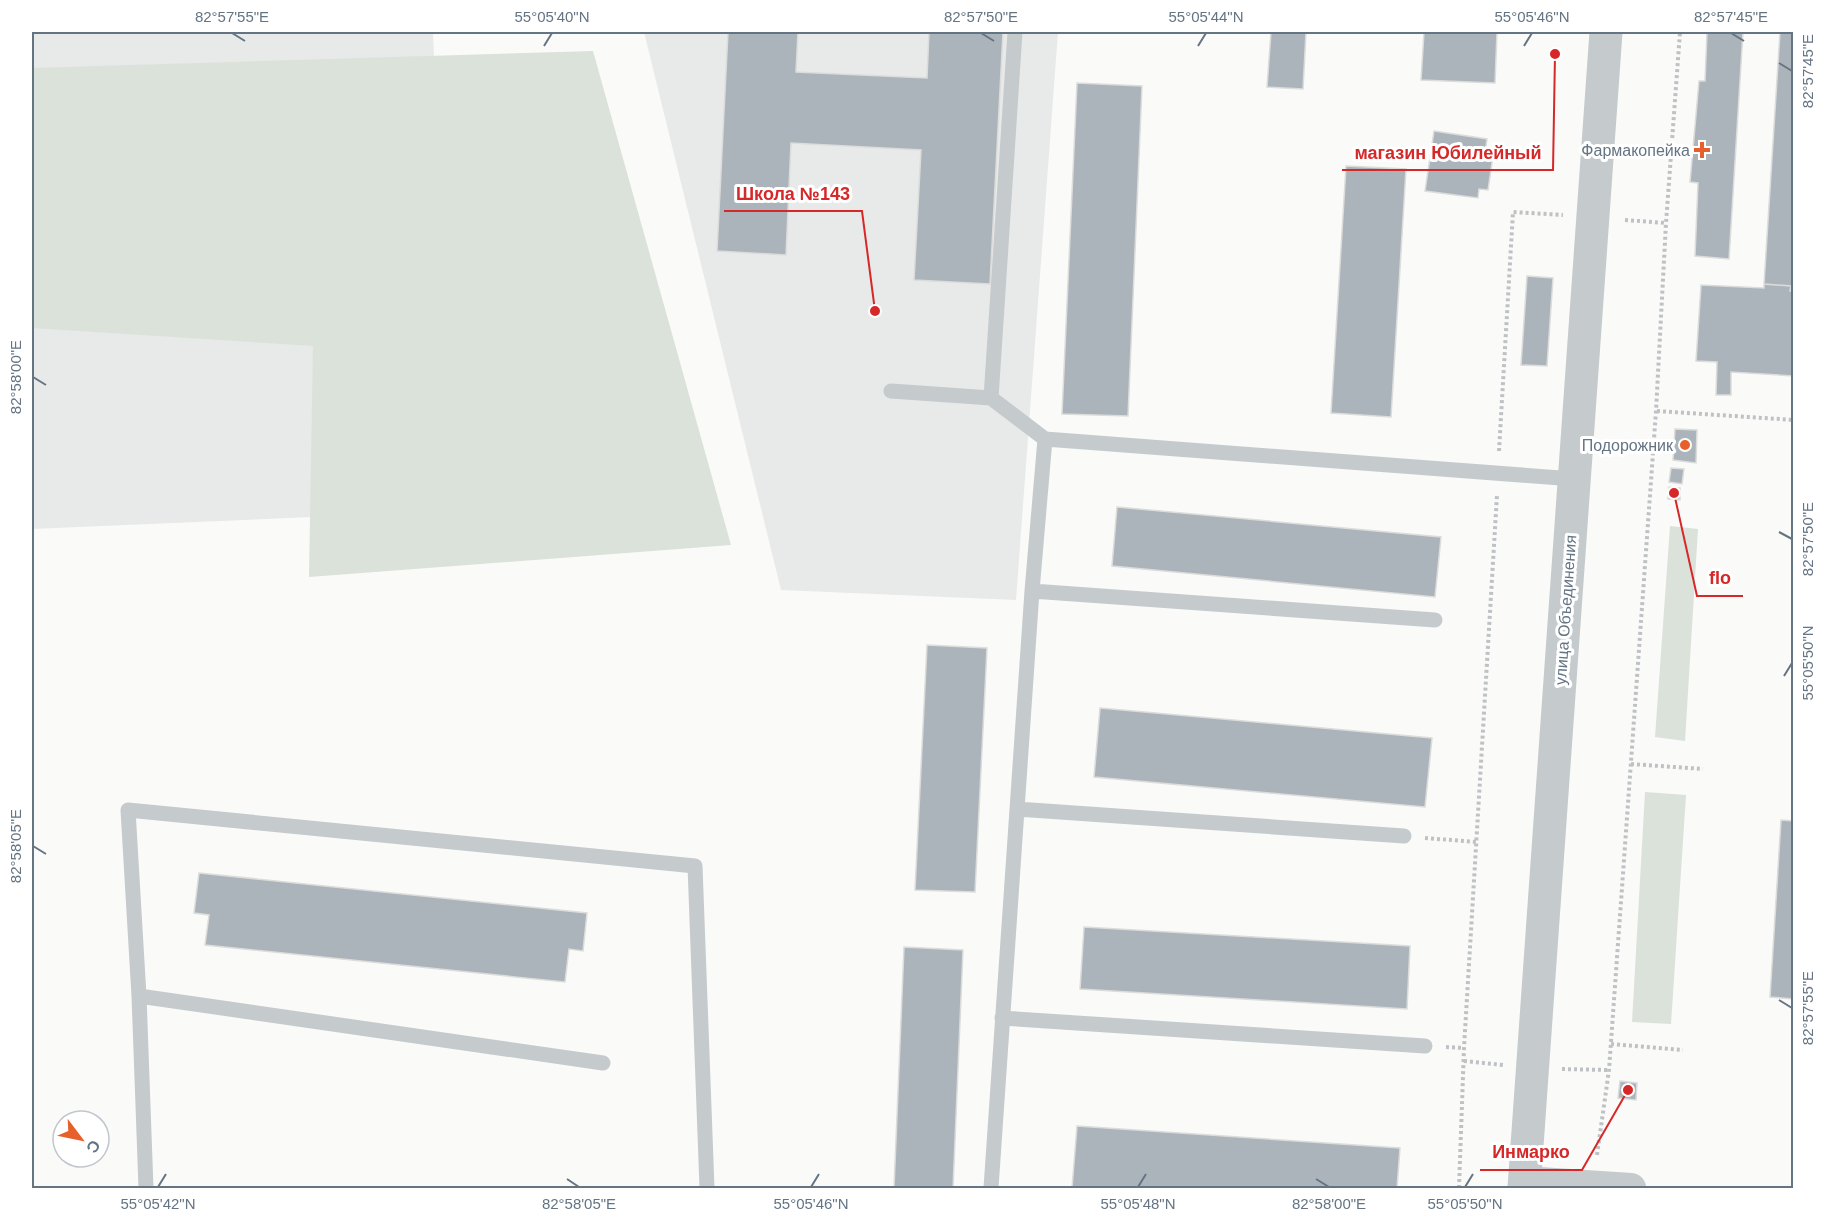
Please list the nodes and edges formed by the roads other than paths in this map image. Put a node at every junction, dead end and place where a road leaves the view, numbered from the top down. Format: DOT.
graph roads {
  1 [pos="1016,32"];
  2 [pos="1606,32"];
  3 [pos="891,391"];
  4 [pos="992,398"];
  5 [pos="1045,439"];
  6 [pos="1574,479"];
  7 [pos="1032,591"];
  8 [pos="1435,620"];
  9 [pos="1017,809"];
  10 [pos="1404,837"];
  11 [pos="140,996"];
  12 [pos="1002,1018"];
  13 [pos="1425,1046"];
  14 [pos="603,1063"];
  15 [pos="1524,1185"];
  16 [pos="146,1188"];
  17 [pos="707,1188"];
  18 [pos="990,1188"];
  19 [pos="1631,1188"];
  1 -- 4 [label="lane"];
  2 -- 6 [label="street, улица Объединения"];
  3 -- 4 [label="lane"];
  4 -- 5 [label="lane"];
  5 -- 6 [label="lane"];
  5 -- 7 [label="lane"];
  6 -- 15 [label="street, улица Объединения"];
  7 -- 8 [label="lane"];
  7 -- 9 [label="lane"];
  9 -- 10 [label="lane"];
  9 -- 12 [label="lane"];
  11 -- 14 [label="lane"];
  11 -- 16 [label="lane"];
  11 -- 17 [label="lane"];
  12 -- 13 [label="lane"];
  12 -- 18 [label="lane"];
  15 -- 19 [label="street"];
}
